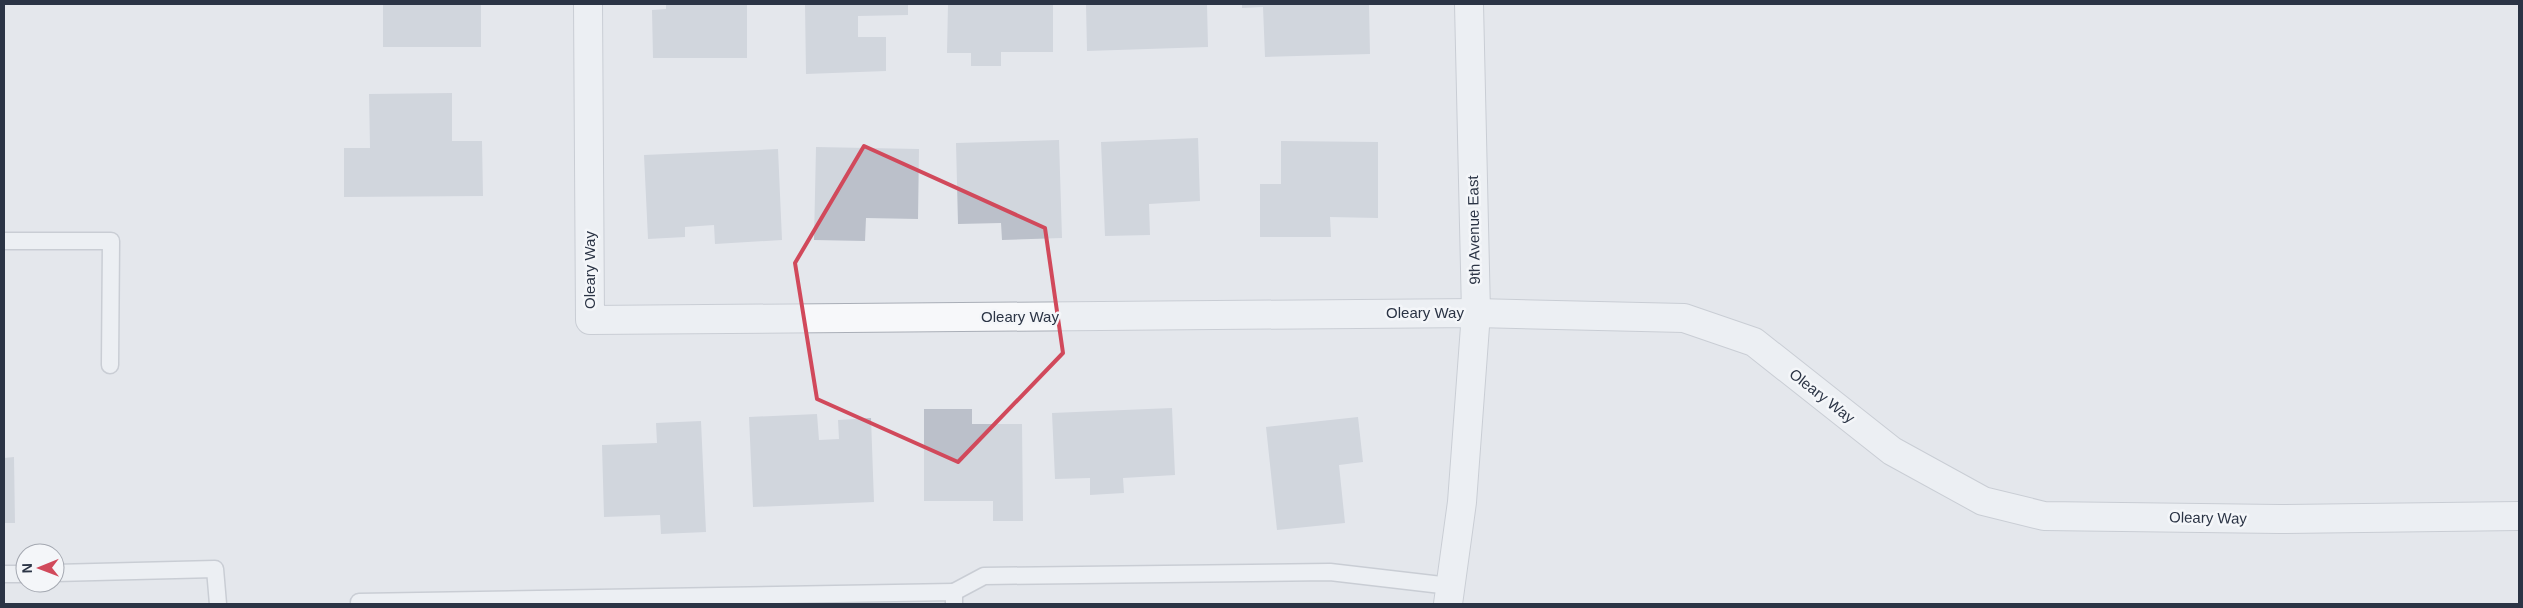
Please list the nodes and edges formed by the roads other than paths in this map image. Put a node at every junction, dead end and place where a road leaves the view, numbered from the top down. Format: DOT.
graph roads {
  1 [pos="588,4"];
  2 [pos="1469,4"];
  3 [pos="4,241"];
  4 [pos="1476,313"];
  5 [pos="110,365"];
  6 [pos="2519,516"];
  7 [pos="65,573"];
  8 [pos="1449,595"];
  9 [pos="954,598"];
  10 [pos="359,602"];
  11 [pos="218,604"];
  1 -- 4 [label="street, Oleary Way"];
  2 -- 4 [label="street, 9th Avenue East"];
  3 -- 5 [label="lane"];
  4 -- 6 [label="street, Oleary Way"];
  4 -- 8 [label="street, 9th Avenue East"];
  7 -- 11 [label="lane"];
  8 -- 9 [label="lane"];
  9 -- 10 [label="lane"];
}
